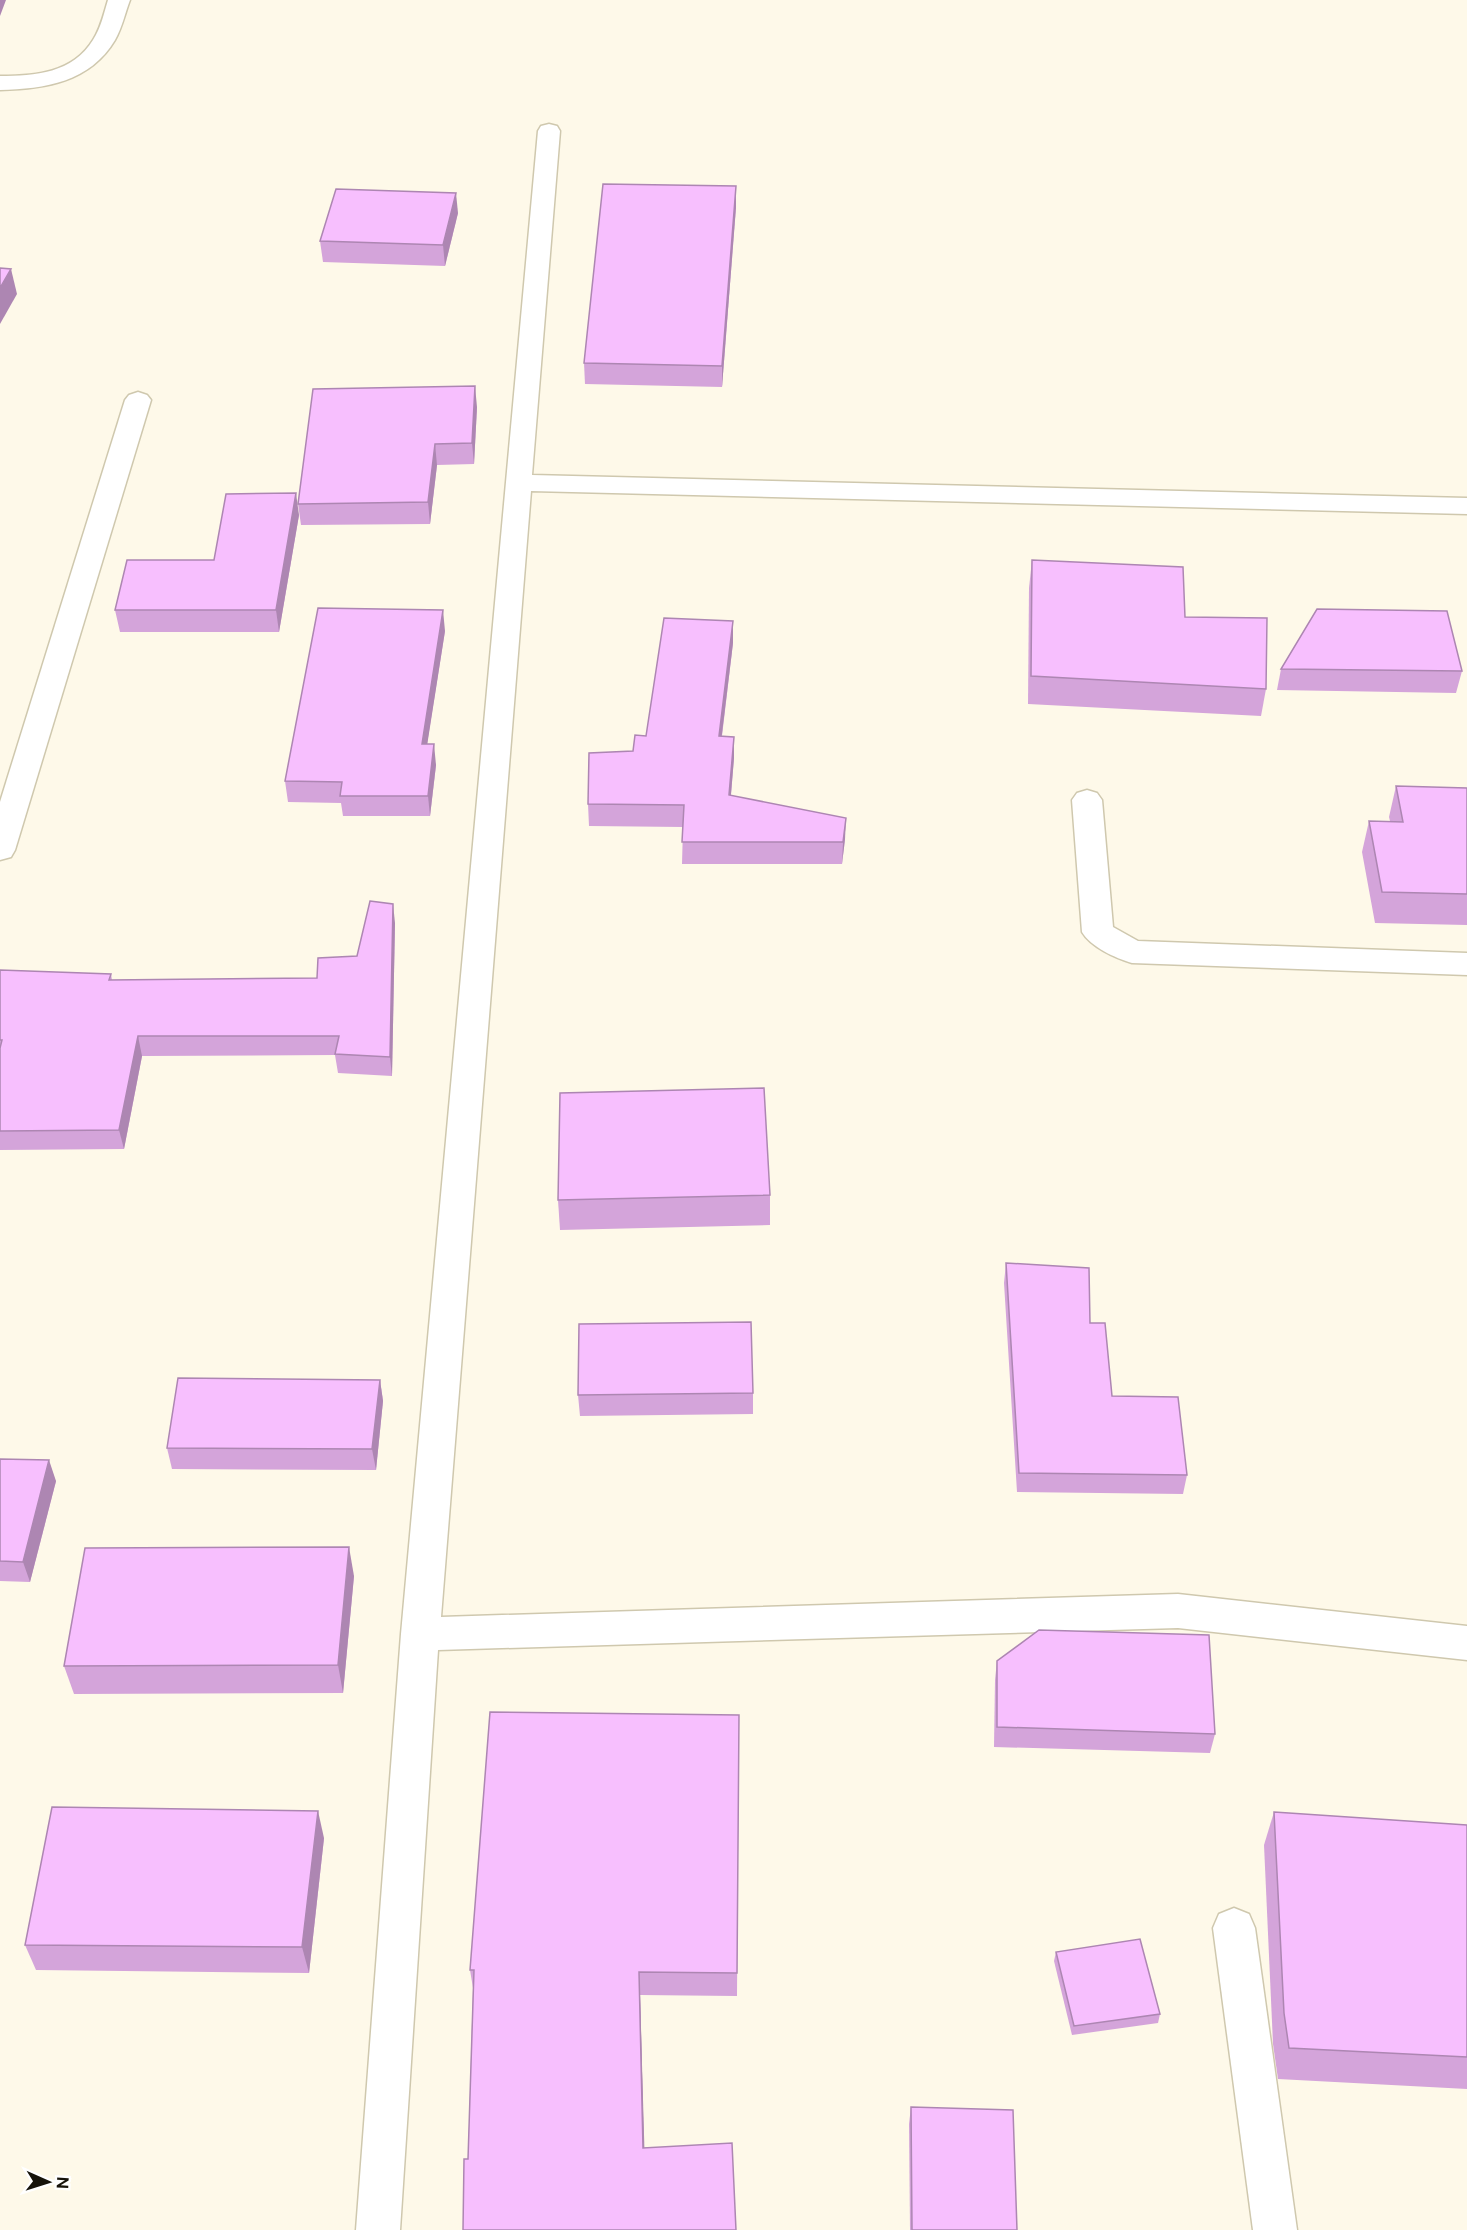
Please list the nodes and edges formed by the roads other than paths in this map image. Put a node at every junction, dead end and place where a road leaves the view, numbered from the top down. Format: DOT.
graph roads {
  1 [pos="119,0"];
  2 [pos="0,83"];
  3 [pos="549,132"];
  4 [pos="138,400"];
  5 [pos="518,483"];
  6 [pos="1467,506"];
  7 [pos="1087,800"];
  8 [pos="0,850"];
  9 [pos="1467,964"];
  10 [pos="420,1634"];
  11 [pos="1467,1643"];
  12 [pos="1234,1928"];
  13 [pos="378,2230"];
  14 [pos="1275,2230"];
  1 -- 2 [label="street"];
  3 -- 5 [label="street"];
  4 -- 8 [label="street"];
  5 -- 6 [label="street"];
  5 -- 10 [label="street"];
  7 -- 9 [label="street"];
  10 -- 11 [label="street"];
  10 -- 13 [label="street"];
  12 -- 14 [label="street"];
}
